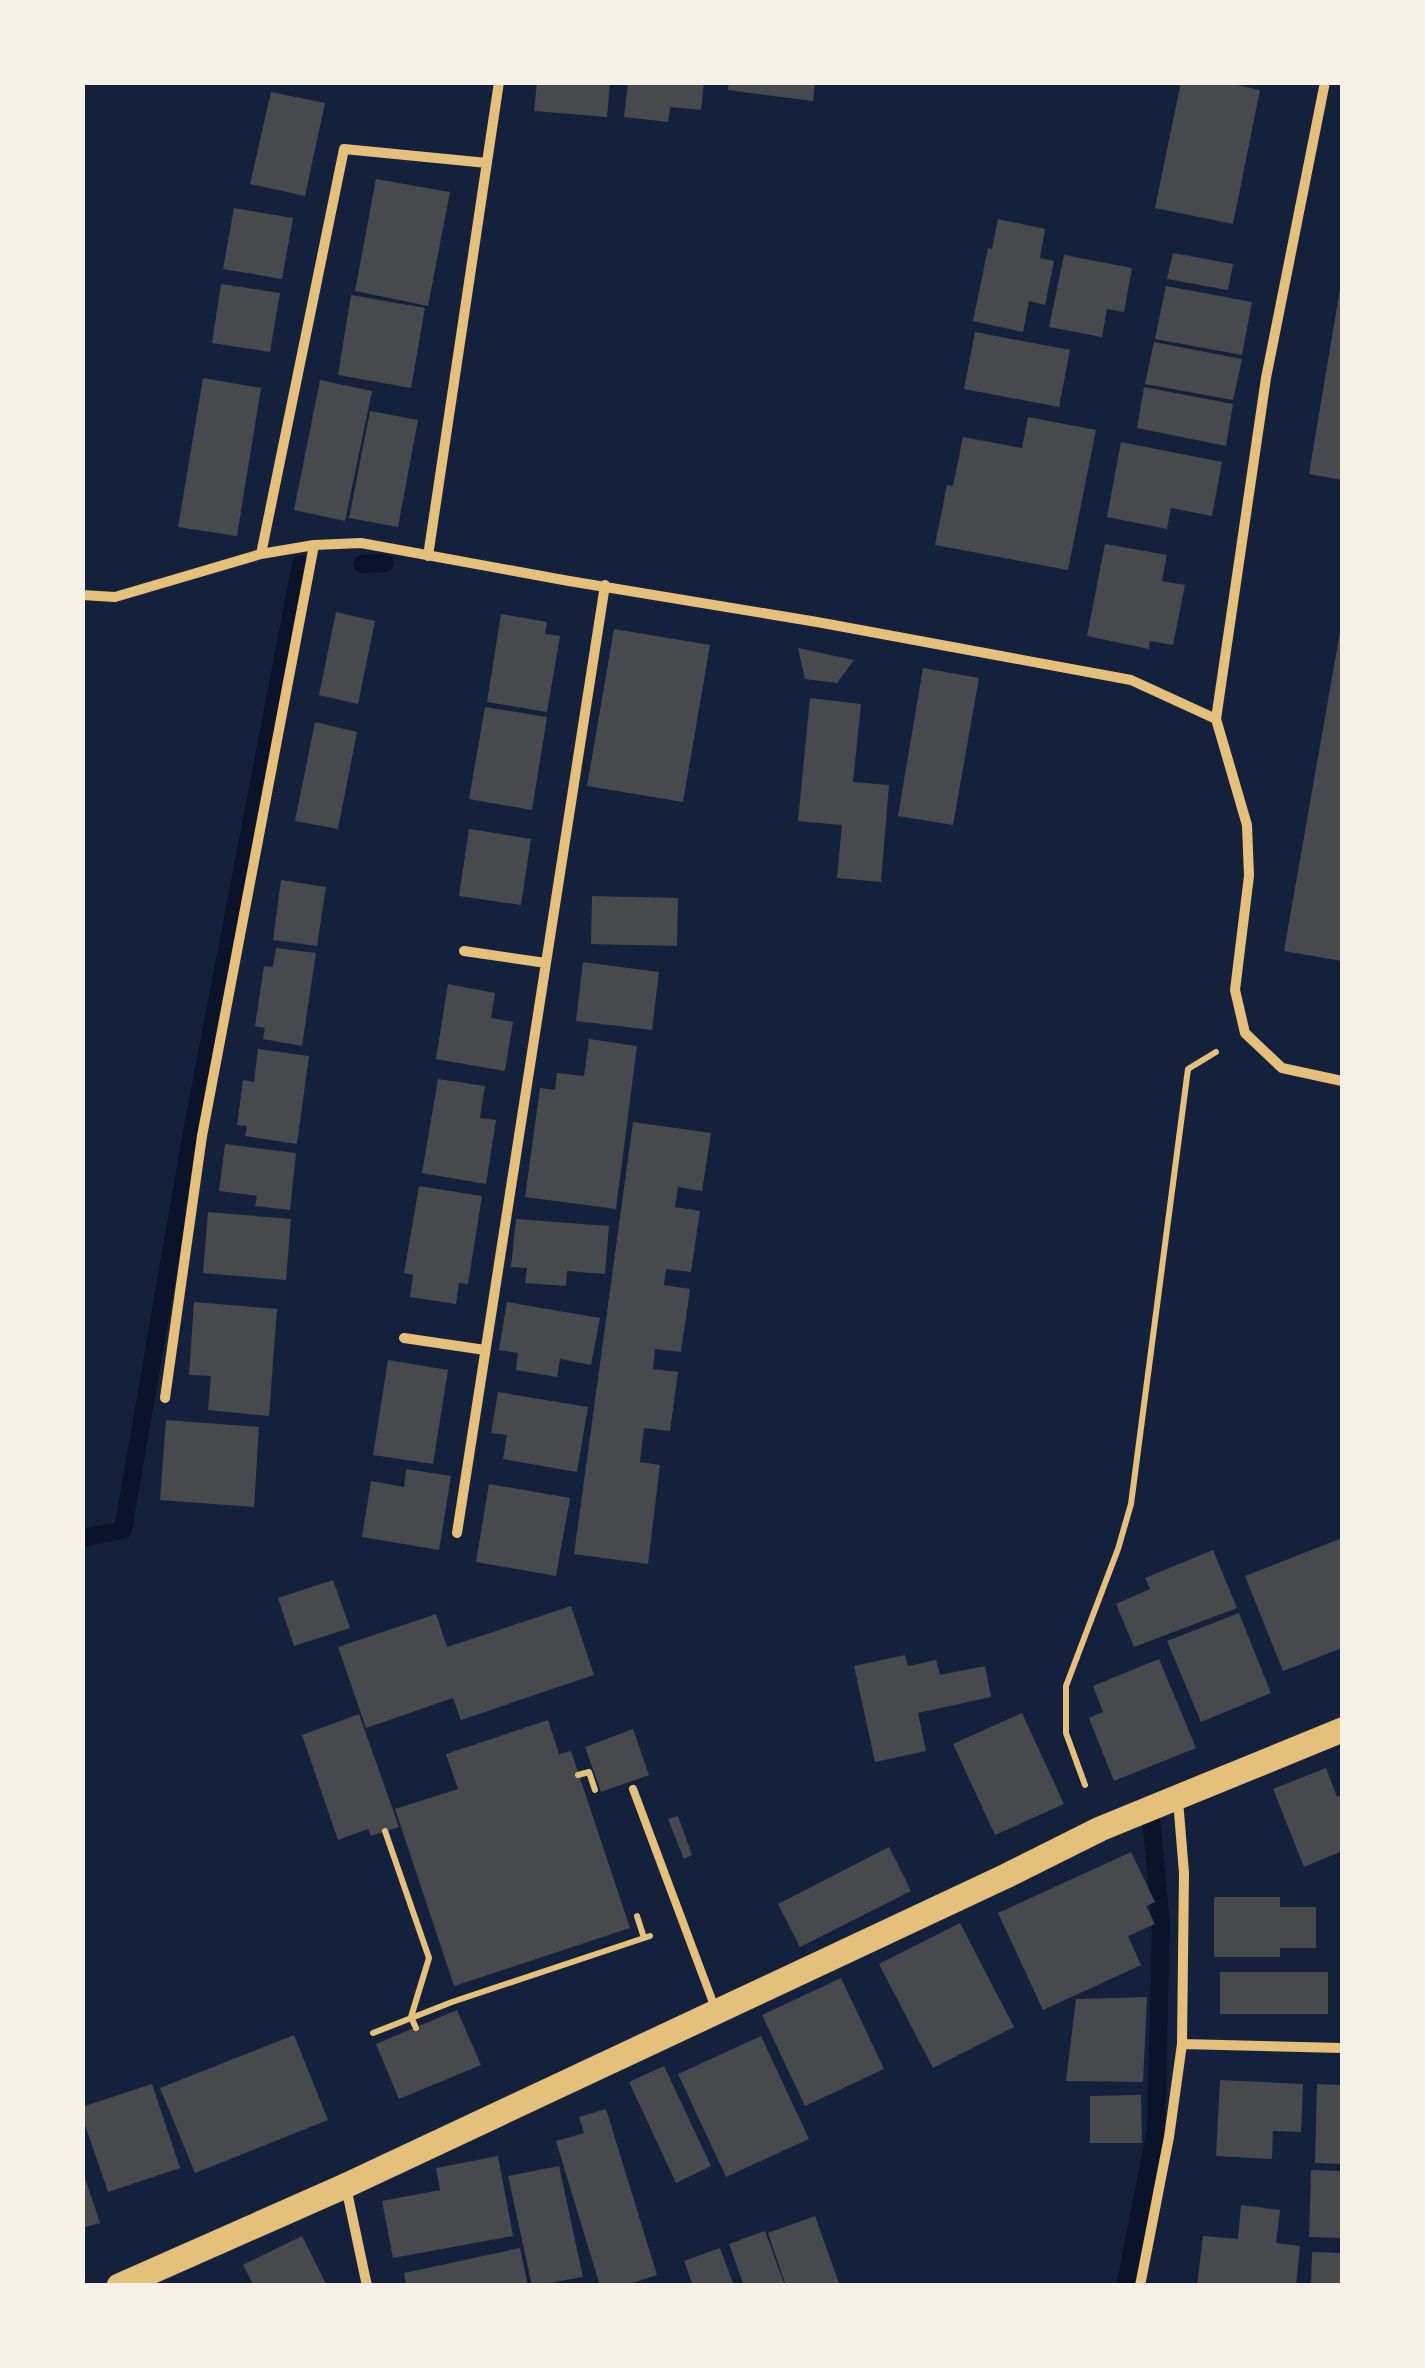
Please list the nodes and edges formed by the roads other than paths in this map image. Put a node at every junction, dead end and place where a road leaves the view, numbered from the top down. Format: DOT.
graph roads {
  1 [pos="499,82"];
  2 [pos="1325,82"];
  3 [pos="488,163"];
  4 [pos="314,545"];
  5 [pos="262,554"];
  6 [pos="428,556"];
  7 [pos="605,585"];
  8 [pos="82,594"];
  9 [pos="1216,719"];
  10 [pos="464,951"];
  11 [pos="546,964"];
  12 [pos="1342,1081"];
  13 [pos="404,1338"];
  14 [pos="485,1350"];
  15 [pos="166,1398"];
  16 [pos="457,1533"];
  17 [pos="1342,1730"];
  18 [pos="633,1789"];
  19 [pos="1178,1796"];
  20 [pos="716,2012"];
  21 [pos="1182,2044"];
  22 [pos="1342,2048"];
  23 [pos="345,2186"];
  24 [pos="119,2286"];
  25 [pos="368,2286"];
  26 [pos="1140,2286"];
  1 -- 3 [label="street"];
  2 -- 9 [label="street"];
  3 -- 5 [label="street"];
  3 -- 6 [label="street"];
  4 -- 5 [label="street"];
  4 -- 6 [label="street"];
  4 -- 15 [label="street"];
  5 -- 8 [label="street"];
  6 -- 7 [label="street"];
  7 -- 9 [label="street"];
  7 -- 11 [label="street"];
  9 -- 12 [label="street"];
  10 -- 11 [label="street"];
  11 -- 14 [label="street"];
  13 -- 14 [label="street"];
  14 -- 16 [label="street"];
  17 -- 19 [label="main road"];
  18 -- 20 [label="lane"];
  19 -- 20 [label="main road"];
  19 -- 21 [label="street"];
  20 -- 23 [label="main road"];
  21 -- 22 [label="street"];
  21 -- 26 [label="street"];
  23 -- 24 [label="main road"];
  23 -- 25 [label="street"];
}
